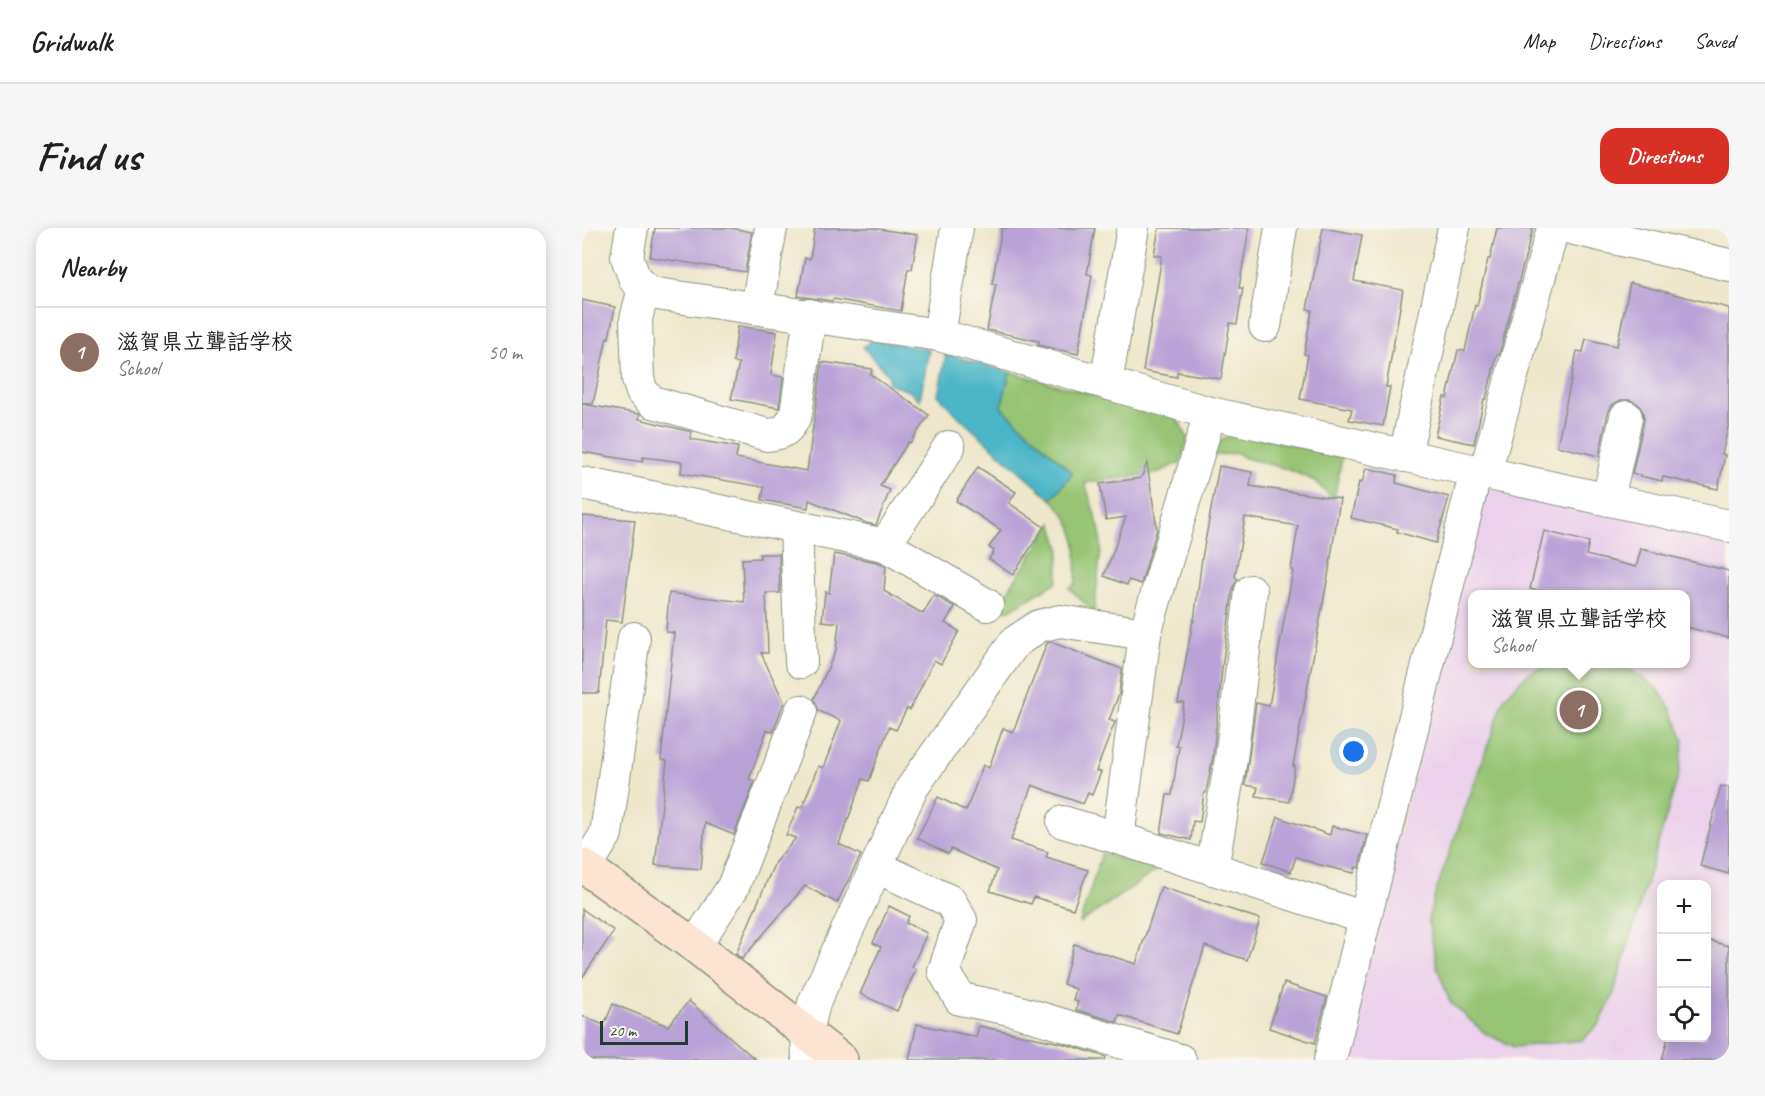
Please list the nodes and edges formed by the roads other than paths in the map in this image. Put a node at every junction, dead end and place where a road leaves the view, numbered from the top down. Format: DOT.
graph roads {
  1 [pos="632,228"];
  2 [pos="771,228"];
  3 [pos="957,228"];
  4 [pos="1133,228"];
  5 [pos="1281,228"];
  6 [pos="1454,228"];
  7 [pos="1553,228"];
  8 [pos="1570,228"];
  9 [pos="1729,265"];
  10 [pos="644,288"];
  11 [pos="757,307"];
  12 [pos="810,315"];
  13 [pos="1265,326"];
  14 [pos="939,334"];
  15 [pos="1106,383"];
  16 [pos="1210,413"];
  17 [pos="1626,417"];
  18 [pos="949,447"];
  19 [pos="1405,456"];
  20 [pos="1481,472"];
  21 [pos="582,483"];
  22 [pos="1608,500"];
  23 [pos="1728,521"];
  24 [pos="796,527"];
  25 [pos="885,545"];
  26 [pos="1251,591"];
  27 [pos="987,605"];
  28 [pos="1145,634"];
  29 [pos="634,638"];
  30 [pos="801,662"];
  31 [pos="801,711"];
  32 [pos="1063,822"];
  33 [pos="1118,838"];
  34 [pos="584,866"];
  35 [pos="877,867"];
  36 [pos="1212,869"];
  37 [pos="1365,918"];
  38 [pos="694,946"];
  39 [pos="807,1046"];
  40 [pos="841,1060"];
  41 [pos="1180,1060"];
  42 [pos="1330,1060"];
  1 -- 10 [label="street"];
  2 -- 11 [label="street"];
  3 -- 14 [label="street"];
  4 -- 15 [label="street"];
  5 -- 13 [label="street"];
  6 -- 19 [label="street"];
  7 -- 20 [label="street"];
  8 -- 9 [label="street"];
  10 -- 11 [label="street"];
  10 -- 12 [label="street"];
  11 -- 12 [label="street"];
  12 -- 14 [label="street"];
  14 -- 15 [label="street"];
  15 -- 16 [label="street"];
  16 -- 19 [label="street"];
  16 -- 28 [label="street"];
  17 -- 22 [label="street"];
  18 -- 25 [label="street"];
  19 -- 20 [label="street"];
  20 -- 22 [label="street"];
  20 -- 37 [label="street"];
  21 -- 24 [label="street"];
  22 -- 23 [label="street"];
  24 -- 25 [label="street"];
  24 -- 30 [label="street"];
  25 -- 27 [label="street"];
  26 -- 36 [label="street"];
  28 -- 33 [label="street"];
  28 -- 35 [label="street"];
  29 -- 34 [label="street"];
  31 -- 38 [label="street"];
  32 -- 33 [label="street"];
  33 -- 36 [label="street"];
  34 -- 38 [label="street"];
  35 -- 39 [label="street"];
  35 -- 41 [label="street"];
  36 -- 37 [label="street"];
  37 -- 42 [label="street"];
  38 -- 39 [label="street"];
  39 -- 40 [label="street"];
}
